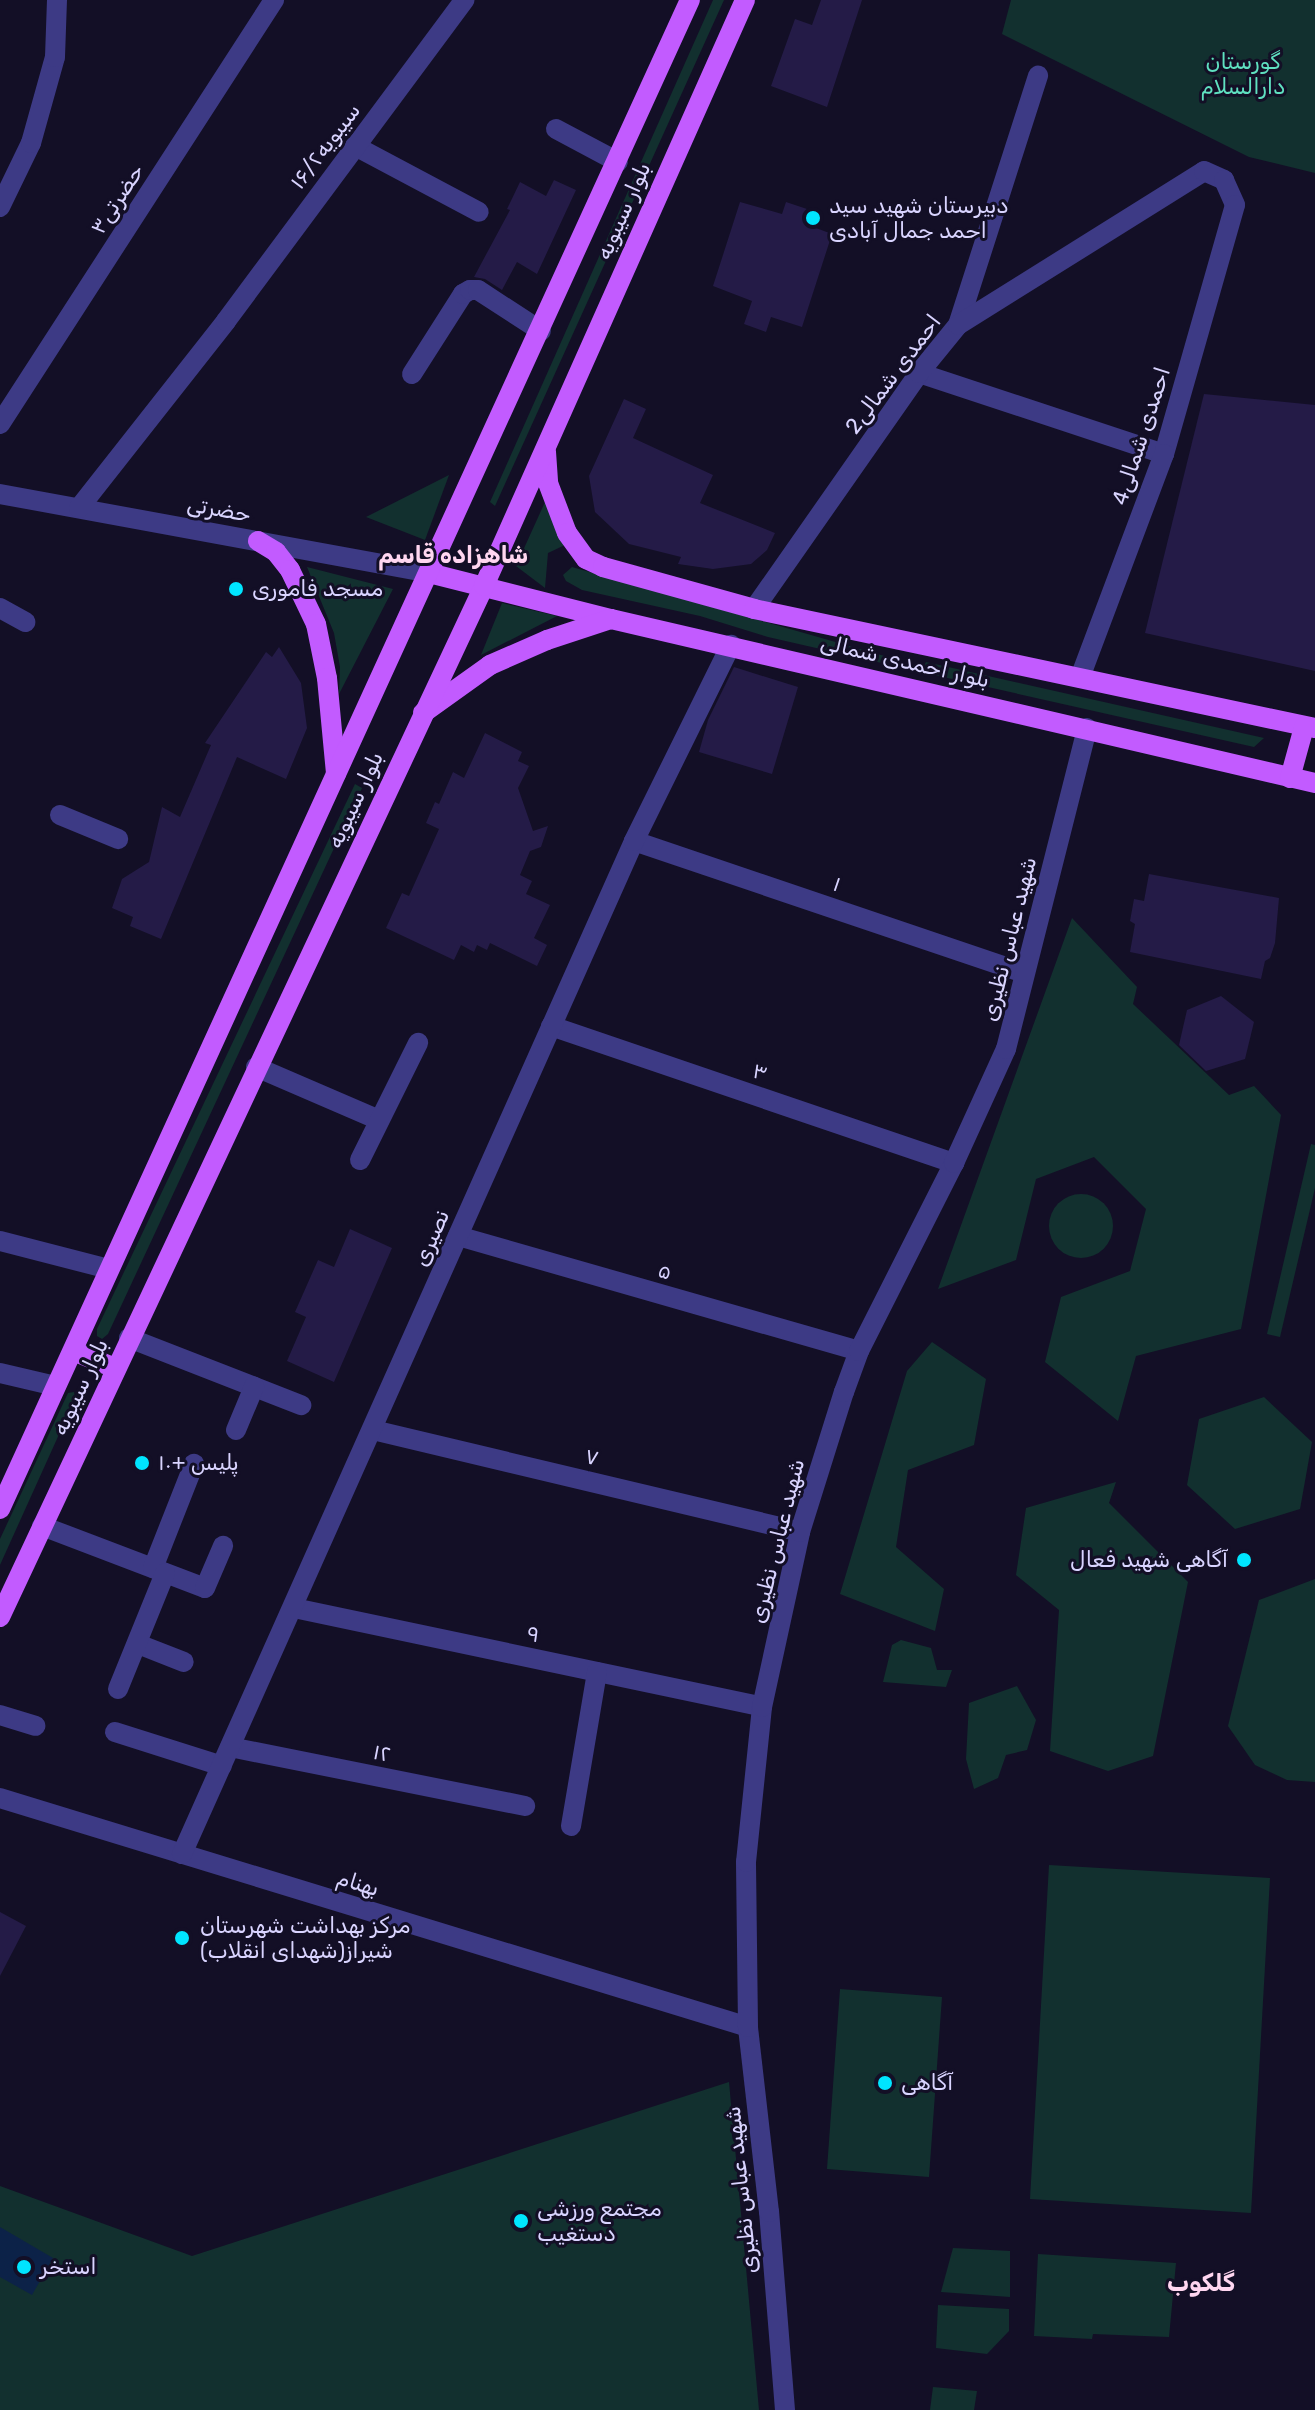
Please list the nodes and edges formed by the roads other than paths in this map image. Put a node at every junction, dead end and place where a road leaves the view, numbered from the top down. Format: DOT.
graph roads {
  1 [pos="57,0"];
  2 [pos="274,0"];
  3 [pos="464,0"];
  4 [pos="690,0"];
  5 [pos="745,0"];
  6 [pos="1038,76"];
  7 [pos="556,129"];
  8 [pos="355,146"];
  9 [pos="618,162"];
  10 [pos="1235,205"];
  11 [pos="0,207"];
  12 [pos="479,212"];
  13 [pos="958,325"];
  14 [pos="541,331"];
  15 [pos="919,373"];
  16 [pos="412,374"];
  17 [pos="0,424"];
  18 [pos="546,448"];
  19 [pos="1164,454"];
  20 [pos="0,494"];
  21 [pos="79,508"];
  22 [pos="258,541"];
  23 [pos="429,573"];
  24 [pos="484,586"];
  25 [pos="0,608"];
  26 [pos="754,609"];
  27 [pos="611,619"];
  28 [pos="25,622"];
  29 [pos="731,645"];
  30 [pos="1080,678"];
  31 [pos="421,714"];
  32 [pos="1087,728"];
  33 [pos="1310,728"];
  34 [pos="336,778"];
  35 [pos="1290,778"];
  36 [pos="1315,783"];
  37 [pos="60,815"];
  38 [pos="118,839"];
  39 [pos="634,841"];
  40 [pos="1024,973"];
  41 [pos="551,1026"];
  42 [pos="418,1043"];
  43 [pos="256,1067"];
  44 [pos="379,1120"];
  45 [pos="360,1160"];
  46 [pos="954,1163"];
  47 [pos="458,1236"];
  48 [pos="0,1241"];
  49 [pos="109,1269"];
  50 [pos="129,1338"];
  51 [pos="73,1351"];
  52 [pos="859,1351"];
  53 [pos="115,1368"];
  54 [pos="0,1373"];
  55 [pos="56,1386"];
  56 [pos="254,1387"];
  57 [pos="301,1405"];
  58 [pos="236,1430"];
  59 [pos="373,1430"];
  60 [pos="194,1464"];
  61 [pos="0,1509"];
  62 [pos="42,1526"];
  63 [pos="800,1532"];
  64 [pos="223,1546"];
  65 [pos="159,1570"];
  66 [pos="294,1608"];
  67 [pos="0,1617"];
  68 [pos="138,1644"];
  69 [pos="184,1662"];
  70 [pos="597,1672"];
  71 [pos="118,1689"];
  72 [pos="762,1707"];
  73 [pos="0,1715"];
  74 [pos="35,1726"];
  75 [pos="115,1732"];
  76 [pos="226,1756"];
  77 [pos="0,1798"];
  78 [pos="525,1806"];
  79 [pos="571,1826"];
  80 [pos="182,1854"];
  81 [pos="748,2027"];
  82 [pos="785,2410"];
  1 -- 11 [label="street"];
  2 -- 17 [label="street, حضرتی۳"];
  3 -- 8 [label="street, سیبویه۱۶/۲"];
  4 -- 9 [label="main road, بلوار سیبویه"];
  5 -- 18 [label="main road, بلوار سیبویه"];
  6 -- 13 [label="street"];
  7 -- 9 [label="street"];
  8 -- 12 [label="street"];
  8 -- 21 [label="street, سیبویه۱۶/۲"];
  9 -- 14 [label="main road, بلوار سیبویه"];
  10 -- 13 [label="street, 2احمدی شمالی"];
  10 -- 19 [label="street, 4احمدی شمالی"];
  13 -- 15 [label="street, 2احمدی شمالی"];
  14 -- 16 [label="street"];
  14 -- 23 [label="main road, بلوار سیبویه"];
  15 -- 19 [label="street"];
  15 -- 26 [label="street, 2احمدی شمالی"];
  18 -- 24 [label="main road, بلوار سیبویه"];
  18 -- 26 [label="main road, بلوار احمدی شمالی"];
  19 -- 30 [label="street, 4احمدی شمالی"];
  20 -- 21 [label="street, حضرتی"];
  21 -- 22 [label="street, حضرتی"];
  22 -- 23 [label="street, حضرتی"];
  22 -- 34 [label="main road"];
  23 -- 24 [label="main road, بلوار احمدی شمالی"];
  23 -- 34 [label="main road, بلوار سیبویه"];
  24 -- 27 [label="main road, بلوار احمدی شمالی"];
  24 -- 31 [label="main road, بلوار سیبویه"];
  25 -- 28 [label="street"];
  26 -- 30 [label="main road, بلوار احمدی شمالی"];
  27 -- 29 [label="main road, بلوار احمدی شمالی"];
  27 -- 31 [label="main road"];
  29 -- 32 [label="main road, بلوار احمدی شمالی"];
  29 -- 39 [label="street, نصیری"];
  30 -- 33 [label="main road, بلوار احمدی شمالی"];
  31 -- 43 [label="main road, بلوار سیبویه"];
  32 -- 35 [label="main road, بلوار احمدی شمالی"];
  32 -- 40 [label="street, شهید عباس نظیری"];
  33 -- 35 [label="main road"];
  34 -- 49 [label="main road, بلوار سیبویه"];
  35 -- 36 [label="main road, بلوار احمدی شمالی"];
  37 -- 38 [label="street"];
  39 -- 40 [label="street, ۱"];
  39 -- 41 [label="street, نصیری"];
  40 -- 46 [label="street, شهید عباس نظیری"];
  41 -- 46 [label="street, ۳"];
  41 -- 47 [label="street, نصیری"];
  42 -- 44 [label="street"];
  43 -- 44 [label="street"];
  43 -- 50 [label="main road, بلوار سیبویه"];
  44 -- 45 [label="street"];
  46 -- 52 [label="street, شهید عباس نظیری"];
  47 -- 52 [label="street, ۵"];
  47 -- 59 [label="street, نصیری"];
  48 -- 49 [label="street"];
  49 -- 51 [label="main road, بلوار سیبویه"];
  50 -- 53 [label="main road, بلوار سیبویه"];
  50 -- 56 [label="street"];
  51 -- 53 [label="main road"];
  51 -- 55 [label="main road, بلوار سیبویه"];
  52 -- 63 [label="street, شهید عباس نظیری"];
  53 -- 62 [label="main road, بلوار سیبویه"];
  54 -- 55 [label="street"];
  55 -- 61 [label="main road, بلوار سیبویه"];
  56 -- 57 [label="street"];
  56 -- 58 [label="street"];
  59 -- 63 [label="street, ۷"];
  59 -- 66 [label="street, نصیری"];
  60 -- 65 [label="street"];
  62 -- 65 [label="street"];
  62 -- 67 [label="main road, بلوار سیبویه"];
  63 -- 72 [label="street, شهید عباس نظیری"];
  64 -- 65 [label="street"];
  65 -- 68 [label="street"];
  66 -- 70 [label="street, ۹"];
  66 -- 76 [label="street, نصیری"];
  68 -- 69 [label="street"];
  68 -- 71 [label="street"];
  70 -- 72 [label="street, ۹"];
  70 -- 79 [label="street"];
  72 -- 81 [label="street, شهید عباس نظیری"];
  73 -- 74 [label="street"];
  75 -- 76 [label="street, ۱۲"];
  76 -- 78 [label="street, ۱۲"];
  76 -- 80 [label="street, نصیری"];
  77 -- 80 [label="street, بهنام"];
  80 -- 81 [label="street, بهنام"];
  81 -- 82 [label="street, شهید عباس نظیری"];
}
